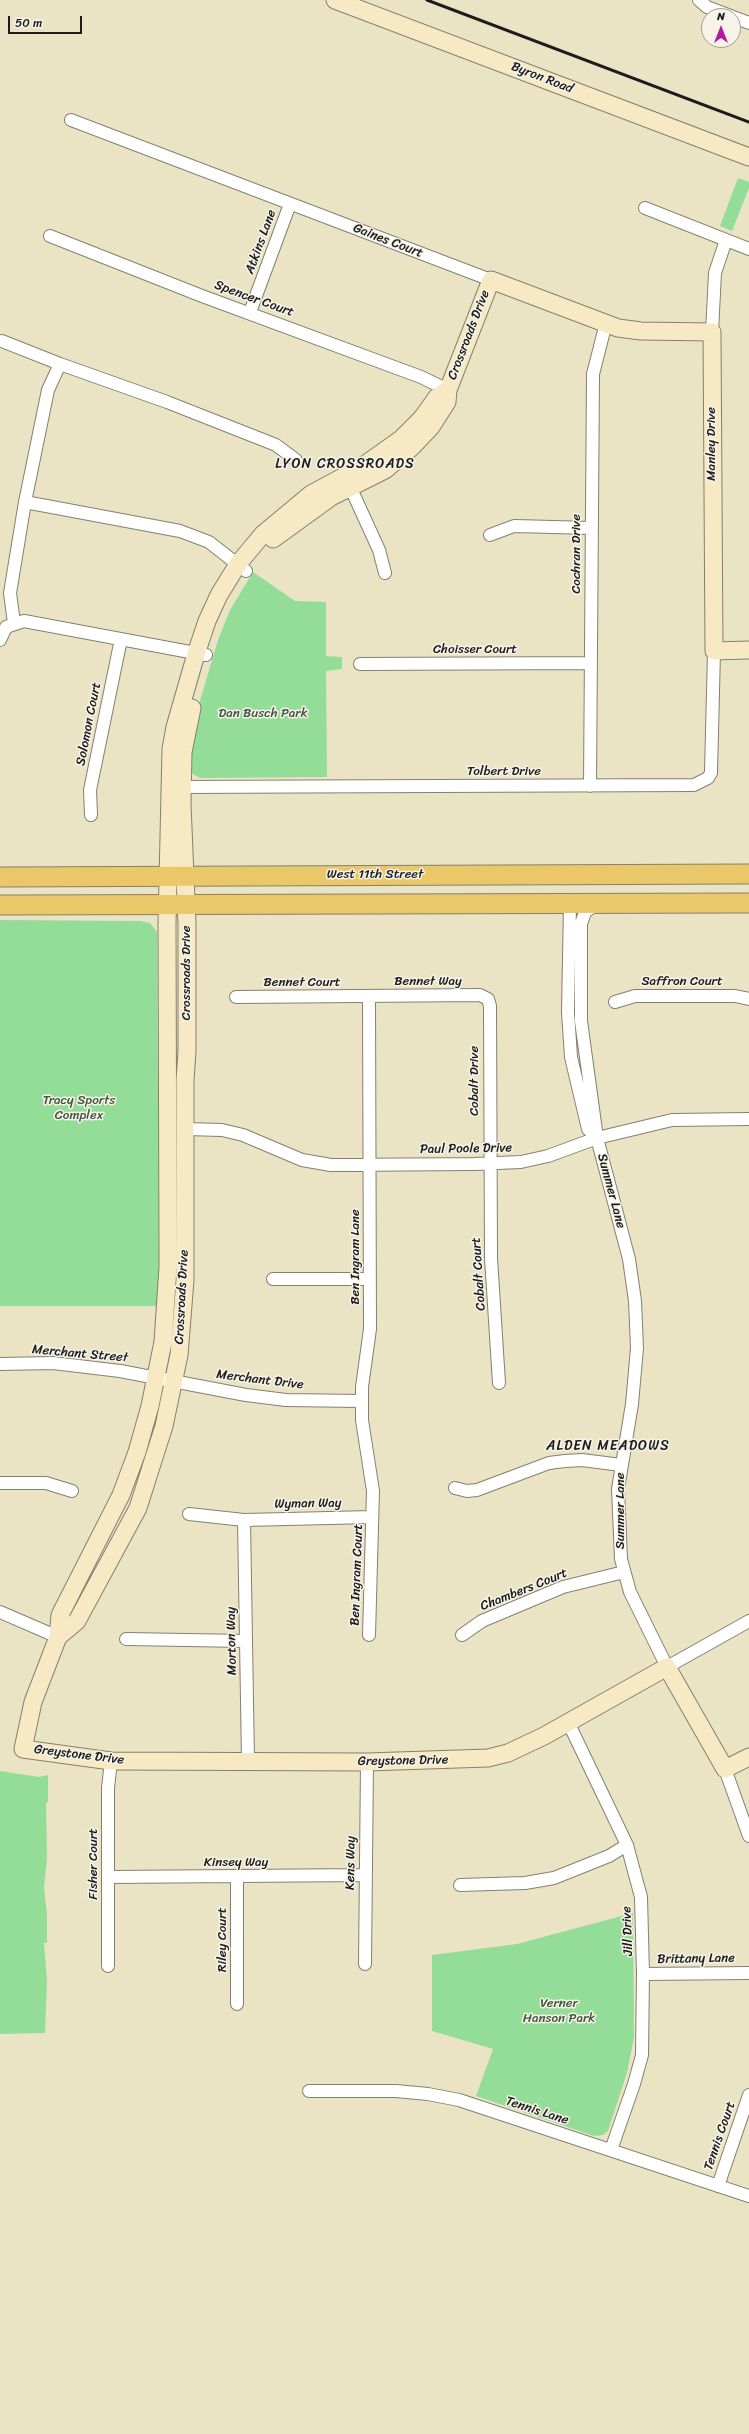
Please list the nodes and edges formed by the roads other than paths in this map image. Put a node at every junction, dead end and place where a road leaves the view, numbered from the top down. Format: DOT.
graph roads {
  1 [pos="335,0"];
  2 [pos="699,0"];
  3 [pos="709,8"];
  4 [pos="71,120"];
  5 [pos="749,157"];
  6 [pos="290,204"];
  7 [pos="645,208"];
  8 [pos="50,236"];
  9 [pos="726,240"];
  10 [pos="749,249"];
  11 [pos="490,280"];
  12 [pos="250,312"];
  13 [pos="606,323"];
  14 [pos="712,332"];
  15 [pos="2,341"];
  16 [pos="60,364"];
  17 [pos="448,390"];
  18 [pos="296,460"];
  19 [pos="348,482"];
  20 [pos="25,502"];
  21 [pos="592,528"];
  22 [pos="490,535"];
  23 [pos="242,567"];
  24 [pos="385,573"];
  25 [pos="14,623"];
  26 [pos="121,639"];
  27 [pos="0,640"];
  28 [pos="749,650"];
  29 [pos="714,651"];
  30 [pos="201,654"];
  31 [pos="591,663"];
  32 [pos="360,664"];
  33 [pos="590,786"];
  34 [pos="176,787"];
  35 [pos="91,815"];
  36 [pos="726,874"];
  37 [pos="749,874"];
  38 [pos="176,876"];
  39 [pos="0,877"];
  40 [pos="598,903"];
  41 [pos="749,903"];
  42 [pos="570,904"];
  43 [pos="0,905"];
  44 [pos="176,905"];
  45 [pos="369,996"];
  46 [pos="236,997"];
  47 [pos="488,999"];
  48 [pos="749,999"];
  49 [pos="615,1002"];
  50 [pos="749,1119"];
  51 [pos="185,1129"];
  52 [pos="597,1138"];
  53 [pos="370,1164"];
  54 [pos="489,1164"];
  55 [pos="272,1279"];
  56 [pos="370,1279"];
  57 [pos="0,1364"];
  58 [pos="156,1378"];
  59 [pos="174,1381"];
  60 [pos="500,1383"];
  61 [pos="362,1401"];
  62 [pos="621,1464"];
  63 [pos="0,1483"];
  64 [pos="455,1488"];
  65 [pos="72,1491"];
  66 [pos="189,1514"];
  67 [pos="372,1517"];
  68 [pos="244,1520"];
  69 [pos="624,1572"];
  70 [pos="0,1612"];
  71 [pos="749,1621"];
  72 [pos="369,1635"];
  73 [pos="462,1635"];
  74 [pos="58,1637"];
  75 [pos="126,1639"];
  76 [pos="246,1641"];
  77 [pos="667,1667"];
  78 [pos="568,1722"];
  79 [pos="23,1749"];
  80 [pos="749,1757"];
  81 [pos="111,1761"];
  82 [pos="248,1761"];
  83 [pos="367,1762"];
  84 [pos="725,1769"];
  85 [pos="749,1836"];
  86 [pos="627,1845"];
  87 [pos="365,1875"];
  88 [pos="237,1876"];
  89 [pos="108,1877"];
  90 [pos="460,1885"];
  91 [pos="365,1964"];
  92 [pos="108,1966"];
  93 [pos="749,1973"];
  94 [pos="643,1974"];
  95 [pos="237,2004"];
  96 [pos="309,2091"];
  97 [pos="749,2095"];
  98 [pos="611,2150"];
  99 [pos="718,2186"];
  100 [pos="749,2196"];
  1 -- 5 [label="street, Byron Road"];
  2 -- 3 [label="street"];
  4 -- 6 [label="street, Gaines Court"];
  6 -- 11 [label="street, Gaines Court"];
  6 -- 12 [label="street, Atkins Lane"];
  7 -- 9 [label="street"];
  8 -- 12 [label="street, Spencer Court"];
  9 -- 10 [label="street"];
  9 -- 14 [label="street, Manley Drive"];
  11 -- 13 [label="street, Gaines Court"];
  11 -- 17 [label="street, Crossroads Drive"];
  12 -- 17 [label="street, Spencer Court"];
  13 -- 14 [label="street, Gaines Court"];
  13 -- 21 [label="street, Cochran Drive"];
  14 -- 29 [label="street, Manley Drive"];
  15 -- 16 [label="street"];
  16 -- 18 [label="street"];
  16 -- 20 [label="street"];
  17 -- 19 [label="street, Crossroads Drive"];
  19 -- 23 [label="street, Crossroads Drive"];
  19 -- 24 [label="street"];
  20 -- 23 [label="street"];
  20 -- 25 [label="street"];
  21 -- 22 [label="street"];
  21 -- 31 [label="street, Cochran Drive"];
  23 -- 30 [label="street, Crossroads Drive"];
  25 -- 26 [label="street"];
  25 -- 27 [label="street"];
  26 -- 30 [label="street"];
  26 -- 35 [label="street, Solomon Court"];
  28 -- 29 [label="street"];
  29 -- 33 [label="street, Tolbert Drive"];
  30 -- 34 [label="street, Crossroads Drive"];
  31 -- 32 [label="street, Choisser Court"];
  31 -- 33 [label="street, Cochran Drive"];
  33 -- 34 [label="street, Tolbert Drive"];
  34 -- 38 [label="street, Crossroads Drive"];
  36 -- 37 [label="main road, West 11th Street"];
  36 -- 38 [label="main road, West 11th Street"];
  36 -- 42 [label="main road"];
  38 -- 39 [label="main road, West 11th Street"];
  38 -- 44 [label="street, Crossroads Drive"];
  40 -- 41 [label="main road"];
  40 -- 42 [label="main road"];
  40 -- 52 [label="street, Summer Lane"];
  42 -- 44 [label="main road"];
  42 -- 52 [label="street, Summer Lane"];
  43 -- 44 [label="main road"];
  44 -- 51 [label="street, Crossroads Drive"];
  44 -- 58 [label="street, Crossroads Drive"];
  45 -- 46 [label="street, Bennet Court"];
  45 -- 47 [label="street, Bennet Way"];
  45 -- 53 [label="street, Ben Ingram Lane"];
  47 -- 54 [label="street, Cobalt Drive"];
  48 -- 49 [label="street, Saffron Court"];
  50 -- 52 [label="street, Paul Poole Drive"];
  51 -- 53 [label="street, Paul Poole Drive"];
  51 -- 59 [label="street, Crossroads Drive"];
  52 -- 54 [label="street, Paul Poole Drive"];
  52 -- 62 [label="street, Summer Lane"];
  53 -- 54 [label="street, Paul Poole Drive"];
  53 -- 56 [label="street, Ben Ingram Lane"];
  54 -- 60 [label="street, Cobalt Court"];
  55 -- 56 [label="street"];
  56 -- 61 [label="street, Ben Ingram Lane"];
  57 -- 58 [label="street, Merchant Street"];
  58 -- 59 [label="street, Merchant Drive"];
  58 -- 74 [label="street, Crossroads Drive"];
  59 -- 61 [label="street, Merchant Drive"];
  59 -- 74 [label="street, Crossroads Drive"];
  61 -- 67 [label="street, Ben Ingram Lane"];
  62 -- 64 [label="street"];
  62 -- 69 [label="street, Summer Lane"];
  63 -- 65 [label="street"];
  66 -- 68 [label="street, Wyman Way"];
  67 -- 68 [label="street, Wyman Way"];
  67 -- 72 [label="street, Ben Ingram Court"];
  68 -- 76 [label="street, Morton Way"];
  69 -- 73 [label="street, Chambers Court"];
  69 -- 77 [label="street, Summer Lane"];
  70 -- 74 [label="street"];
  71 -- 77 [label="street, Greystone Drive"];
  74 -- 79 [label="street, Crossroads Drive"];
  75 -- 76 [label="street"];
  76 -- 82 [label="street, Morton Way"];
  77 -- 78 [label="street, Greystone Drive"];
  77 -- 84 [label="street, Summer Lane"];
  78 -- 83 [label="street, Greystone Drive"];
  78 -- 86 [label="street, Jill Drive"];
  79 -- 81 [label="street, Greystone Drive"];
  80 -- 84 [label="street"];
  81 -- 82 [label="street, Greystone Drive"];
  81 -- 89 [label="street, Fisher Court"];
  82 -- 83 [label="street, Greystone Drive"];
  83 -- 87 [label="street, Kens Way"];
  84 -- 85 [label="street, Summer Lane"];
  86 -- 90 [label="street"];
  86 -- 94 [label="street, Jill Drive"];
  87 -- 88 [label="street, Kinsey Way"];
  87 -- 91 [label="street, Kens Way"];
  88 -- 89 [label="street, Kinsey Way"];
  88 -- 95 [label="street, Riley Court"];
  89 -- 92 [label="street, Fisher Court"];
  93 -- 94 [label="street, Brittany Lane"];
  94 -- 98 [label="street, Jill Drive"];
  96 -- 98 [label="street, Tennis Lane"];
  97 -- 99 [label="street, Tennis Court"];
  98 -- 99 [label="street, Tennis Lane"];
  99 -- 100 [label="street, Tennis Lane"];
}
